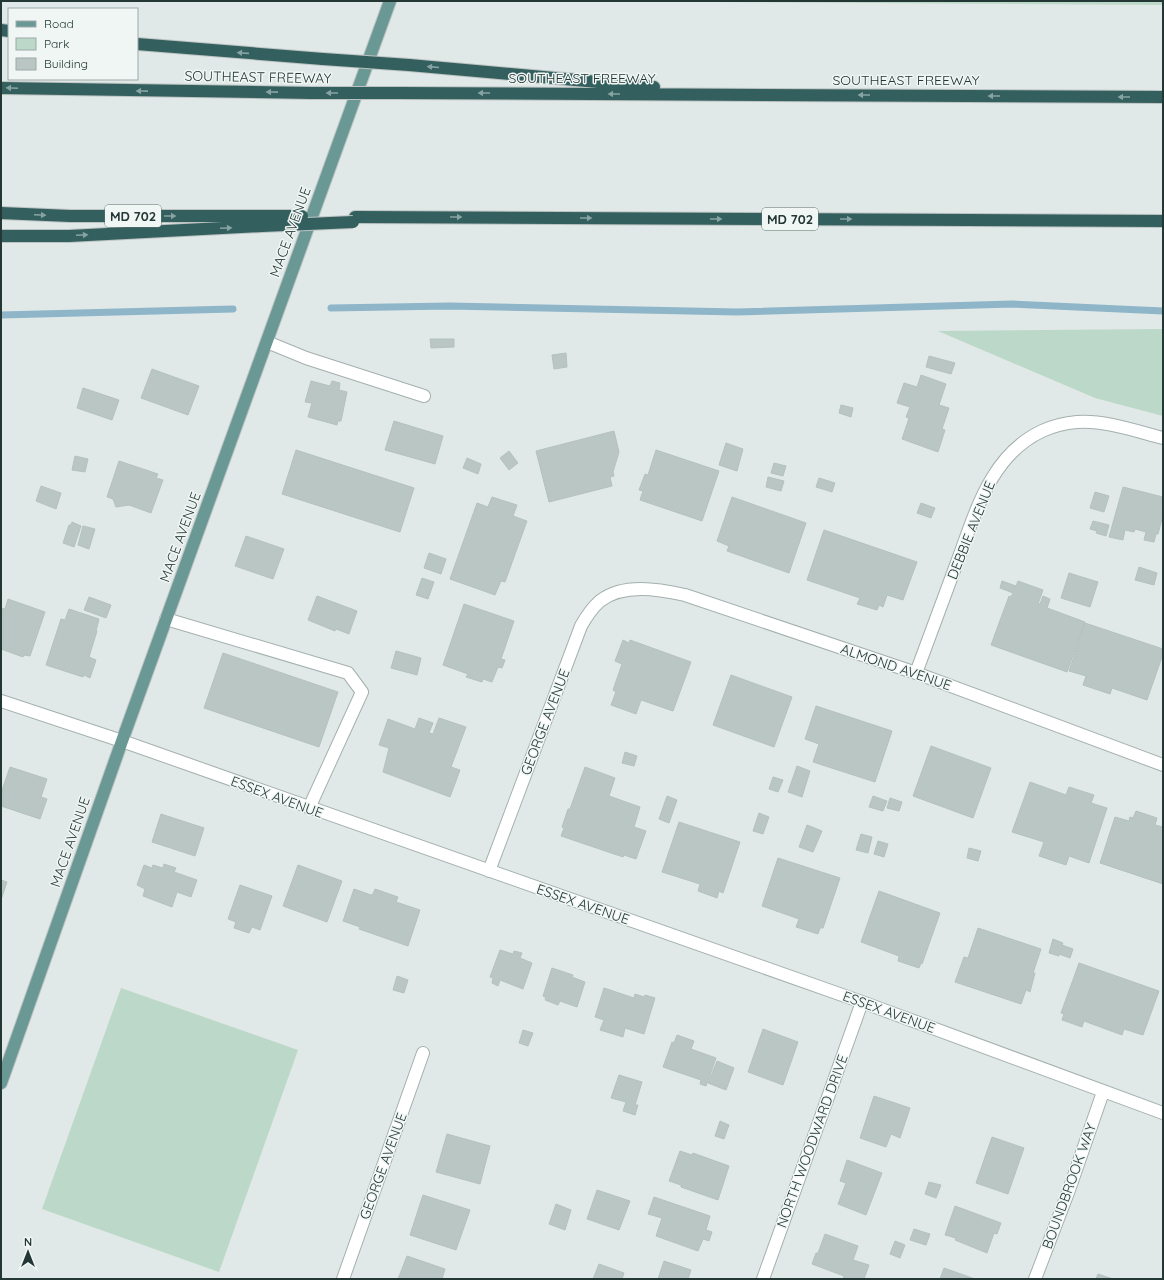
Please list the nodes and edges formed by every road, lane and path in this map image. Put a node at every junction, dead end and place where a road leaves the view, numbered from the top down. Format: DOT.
graph roads {
  1 [pos="390,1"];
  2 [pos="138,44"];
  3 [pos="1,88"];
  4 [pos="737,94"];
  5 [pos="1163,97"];
  6 [pos="1,213"];
  7 [pos="264,221"];
  8 [pos="1163,221"];
  9 [pos="1,236"];
  10 [pos="267,342"];
  11 [pos="424,396"];
  12 [pos="1163,438"];
  13 [pos="623,590"];
  14 [pos="166,619"];
  15 [pos="916,673"];
  16 [pos="1,701"];
  17 [pos="122,742"];
  18 [pos="1163,766"];
  19 [pos="309,808"];
  20 [pos="489,871"];
  21 [pos="862,1002"];
  22 [pos="423,1053"];
  23 [pos="1,1083"];
  24 [pos="1103,1092"];
  25 [pos="1163,1113"];
  26 [pos="343,1279"];
  27 [pos="763,1279"];
  28 [pos="1035,1279"];
  1 -- 10 [label="main road, MACE AVENUE"];
  4 -- 2 [label="highway, one-way, bridge"];
  4 -- 3 [label="highway, SOUTHEAST FREEWAY, one-way, bridge"];
  5 -- 4 [label="highway, SOUTHEAST FREEWAY, one-way"];
  6 -- 7 [label="highway, MD 702, one-way"];
  7 -- 8 [label="highway, MD 702, one-way, bridge"];
  9 -- 7 [label="highway, one-way"];
  10 -- 11 [label="street"];
  10 -- 14 [label="main road, MACE AVENUE"];
  12 -- 15 [label="street, DEBBIE AVENUE"];
  13 -- 15 [label="street, ALMOND AVENUE"];
  13 -- 20 [label="street, GEORGE AVENUE"];
  14 -- 17 [label="main road, MACE AVENUE"];
  14 -- 19 [label="street"];
  15 -- 18 [label="street, ALMOND AVENUE"];
  16 -- 17 [label="street, ESSEX AVENUE"];
  17 -- 19 [label="street, ESSEX AVENUE"];
  17 -- 23 [label="main road, MACE AVENUE"];
  19 -- 20 [label="street, ESSEX AVENUE"];
  20 -- 21 [label="street, ESSEX AVENUE"];
  21 -- 24 [label="street, ESSEX AVENUE"];
  21 -- 27 [label="street, NORTH WOODWARD DRIVE"];
  22 -- 26 [label="street, GEORGE AVENUE"];
  24 -- 25 [label="street, ESSEX AVENUE"];
  24 -- 28 [label="street, BOUNDBROOK WAY"];
}
